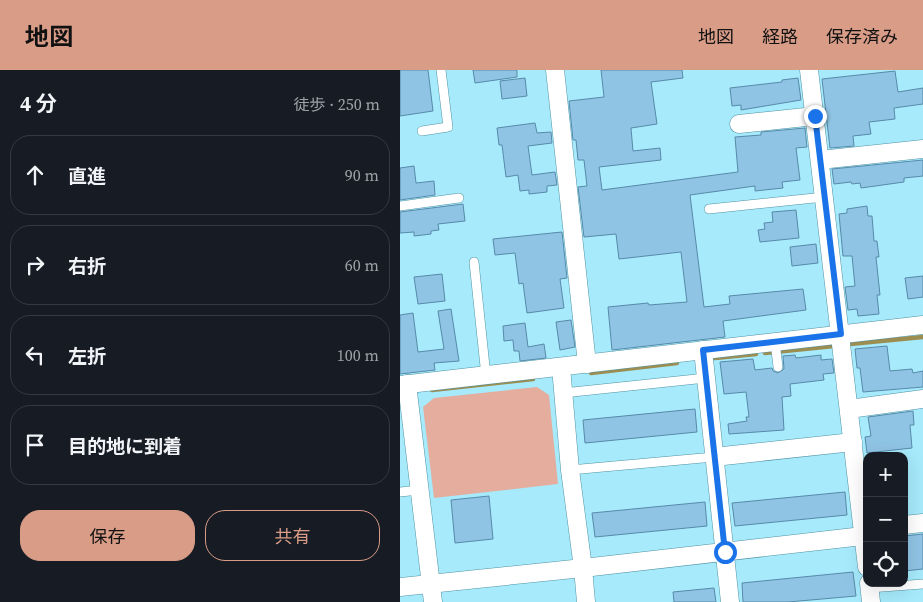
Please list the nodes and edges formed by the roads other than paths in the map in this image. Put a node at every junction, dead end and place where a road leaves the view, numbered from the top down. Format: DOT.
graph roads {
  1 [pos="441,70"];
  2 [pos="555,70"];
  3 [pos="809,70"];
  4 [pos="815,116"];
  5 [pos="739,124"];
  6 [pos="422,131"];
  7 [pos="923,149"];
  8 [pos="820,160"];
  9 [pos="824,197"];
  10 [pos="460,198"];
  11 [pos="400,206"];
  12 [pos="709,209"];
  13 [pos="474,262"];
  14 [pos="923,325"];
  15 [pos="841,334"];
  16 [pos="775,349"];
  17 [pos="703,350"];
  18 [pos="587,364"];
  19 [pos="561,367"];
  20 [pos="778,367"];
  21 [pos="486,376"];
  22 [pos="706,378"];
  23 [pos="404,385"];
  24 [pos="563,394"];
  25 [pos="923,399"];
  26 [pos="405,409"];
  27 [pos="849,409"];
  28 [pos="853,442"];
  29 [pos="714,457"];
  30 [pos="570,470"];
  31 [pos="419,490"];
  32 [pos="400,492"];
  33 [pos="923,523"];
  34 [pos="863,524"];
  35 [pos="908,525"];
  36 [pos="863,532"];
  37 [pos="725,552"];
  38 [pos="583,568"];
  39 [pos="432,584"];
  40 [pos="923,584"];
  41 [pos="400,587"];
  42 [pos="870,591"];
  43 [pos="434,602"];
  44 [pos="586,602"];
  45 [pos="730,602"];
  1 -- 6 [label="lane"];
  2 -- 18 [label="street"];
  3 -- 4 [label="street"];
  4 -- 5 [label="street"];
  4 -- 8 [label="street"];
  7 -- 8 [label="street"];
  8 -- 9 [label="street"];
  9 -- 12 [label="lane"];
  9 -- 15 [label="street"];
  10 -- 11 [label="lane"];
  13 -- 21 [label="lane"];
  14 -- 15 [label="street"];
  15 -- 16 [label="street"];
  15 -- 27 [label="street"];
  16 -- 17 [label="street"];
  16 -- 20 [label="lane"];
  17 -- 18 [label="street"];
  17 -- 22 [label="street"];
  18 -- 19 [label="street"];
  19 -- 21 [label="street"];
  19 -- 24 [label="street"];
  21 -- 23 [label="street"];
  22 -- 24 [label="lane"];
  22 -- 29 [label="street"];
  23 -- 26 [label="street"];
  24 -- 30 [label="street"];
  25 -- 27 [label="street"];
  26 -- 31 [label="street"];
  27 -- 28 [label="street"];
  28 -- 29 [label="street"];
  28 -- 34 [label="street"];
  29 -- 30 [label="lane"];
  29 -- 37 [label="street"];
  30 -- 38 [label="street"];
  31 -- 32 [label="lane"];
  31 -- 39 [label="street"];
  33 -- 35 [label="street"];
  36 -- 37 [label="street"];
  37 -- 38 [label="street"];
  37 -- 45 [label="street"];
  38 -- 39 [label="street"];
  38 -- 44 [label="street"];
  39 -- 41 [label="street"];
  39 -- 43 [label="street"];
  40 -- 42 [label="lane"];
}
